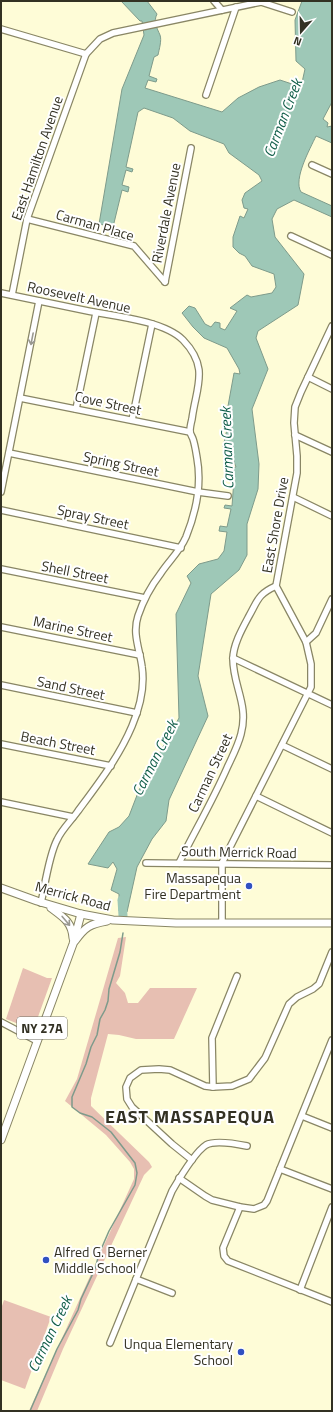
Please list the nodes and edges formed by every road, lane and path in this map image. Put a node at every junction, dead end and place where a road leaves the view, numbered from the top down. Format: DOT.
graph roads {
  1 [pos="214,1"];
  2 [pos="236,7"];
  3 [pos="222,10"];
  4 [pos="292,12"];
  5 [pos="1,29"];
  6 [pos="86,54"];
  7 [pos="206,95"];
  8 [pos="191,148"];
  9 [pos="312,165"];
  10 [pos="332,174"];
  11 [pos="27,219"];
  12 [pos="291,236"];
  13 [pos="332,255"];
  14 [pos="165,282"];
  15 [pos="1,293"];
  16 [pos="12,295"];
  17 [pos="40,301"];
  18 [pos="96,312"];
  19 [pos="152,324"];
  20 [pos="332,326"];
  21 [pos="308,377"];
  22 [pos="332,389"];
  23 [pos="20,398"];
  24 [pos="76,409"];
  25 [pos="132,420"];
  26 [pos="190,432"];
  27 [pos="295,435"];
  28 [pos="332,452"];
  29 [pos="9,453"];
  30 [pos="1,492"];
  31 [pos="198,492"];
  32 [pos="228,496"];
  33 [pos="293,497"];
  34 [pos="1,510"];
  35 [pos="332,516"];
  36 [pos="180,548"];
  37 [pos="1,569"];
  38 [pos="276,586"];
  39 [pos="145,598"];
  40 [pos="332,599"];
  41 [pos="1,627"];
  42 [pos="306,642"];
  43 [pos="140,655"];
  44 [pos="233,658"];
  45 [pos="1,685"];
  46 [pos="308,694"];
  47 [pos="332,705"];
  48 [pos="137,713"];
  49 [pos="1,744"];
  50 [pos="282,745"];
  51 [pos="111,766"];
  52 [pos="332,769"];
  53 [pos="256,796"];
  54 [pos="1,802"];
  55 [pos="74,817"];
  56 [pos="332,833"];
  57 [pos="146,863"];
  58 [pos="179,863"];
  59 [pos="222,863"];
  60 [pos="332,865"];
  61 [pos="1,888"];
  62 [pos="44,904"];
  63 [pos="81,914"];
  64 [pos="113,920"];
  65 [pos="222,923"];
  66 [pos="332,923"];
  67 [pos="73,944"];
  68 [pos="332,952"];
  69 [pos="237,976"];
  70 [pos="1,1022"];
  71 [pos="332,1040"];
  72 [pos="37,1041"];
  73 [pos="213,1087"];
  74 [pos="302,1116"];
  75 [pos="332,1128"];
  76 [pos="1,1139"];
  77 [pos="247,1146"];
  78 [pos="192,1160"];
  79 [pos="280,1169"];
  80 [pos="179,1178"];
  81 [pos="332,1189"];
  82 [pos="240,1207"];
  83 [pos="332,1207"];
  84 [pos="136,1279"];
  85 [pos="300,1290"];
  86 [pos="172,1293"];
  87 [pos="332,1302"];
  88 [pos="110,1343"];
  1 -- 3 [label="street"];
  2 -- 3 [label="street"];
  2 -- 4 [label="street"];
  2 -- 7 [label="street"];
  3 -- 6 [label="street"];
  5 -- 6 [label="street"];
  6 -- 11 [label="street, East Hamilton Avenue"];
  8 -- 14 [label="street, Riverdale Avenue"];
  9 -- 10 [label="street"];
  11 -- 14 [label="street, Carman Place"];
  11 -- 16 [label="street, East Hamilton Avenue"];
  12 -- 13 [label="street"];
  15 -- 16 [label="street, Roosevelt Avenue"];
  16 -- 17 [label="street, Roosevelt Avenue"];
  17 -- 18 [label="street, Roosevelt Avenue"];
  17 -- 23 [label="street, one-way"];
  18 -- 19 [label="street, Roosevelt Avenue"];
  18 -- 24 [label="street"];
  19 -- 25 [label="street"];
  19 -- 26 [label="street, Roosevelt Avenue"];
  20 -- 21 [label="street, East Shore Drive"];
  21 -- 22 [label="street"];
  21 -- 27 [label="street, East Shore Drive"];
  23 -- 24 [label="street, Cove Street"];
  23 -- 29 [label="street"];
  24 -- 25 [label="street, Cove Street"];
  25 -- 26 [label="street, Cove Street"];
  26 -- 31 [label="street"];
  27 -- 28 [label="street"];
  27 -- 33 [label="street, East Shore Drive"];
  29 -- 30 [label="street"];
  29 -- 31 [label="street, Spring Street"];
  31 -- 32 [label="street, Spring Street"];
  31 -- 36 [label="street"];
  33 -- 35 [label="street"];
  33 -- 38 [label="street, East Shore Drive"];
  34 -- 36 [label="street, Spray Street"];
  36 -- 39 [label="street"];
  37 -- 39 [label="street, Shell Street"];
  38 -- 42 [label="street, East Shore Drive"];
  38 -- 44 [label="street, Carman Street"];
  39 -- 43 [label="street"];
  40 -- 42 [label="street"];
  41 -- 43 [label="street, Marine Street"];
  42 -- 46 [label="street, East Shore Drive"];
  43 -- 48 [label="street"];
  44 -- 46 [label="street"];
  44 -- 58 [label="street, Carman Street"];
  45 -- 48 [label="street, Sand Street"];
  46 -- 47 [label="street"];
  46 -- 50 [label="street, East Shore Drive"];
  48 -- 51 [label="street"];
  49 -- 51 [label="street, Beach Street"];
  50 -- 52 [label="street"];
  50 -- 53 [label="street, East Shore Drive"];
  51 -- 55 [label="street"];
  53 -- 56 [label="street"];
  53 -- 59 [label="street, East Shore Drive"];
  54 -- 55 [label="street"];
  55 -- 62 [label="street"];
  57 -- 58 [label="street, South Merrick Road"];
  58 -- 59 [label="street, South Merrick Road"];
  59 -- 60 [label="street, South Merrick Road"];
  59 -- 65 [label="street, East Shore Drive"];
  61 -- 62 [label="main road, Merrick Road"];
  62 -- 63 [label="main road, Merrick Road"];
  62 -- 67 [label="main road, one-way"];
  63 -- 64 [label="main road, Merrick Road"];
  63 -- 67 [label="main road, NY 27A"];
  64 -- 65 [label="main road, Merrick Road"];
  64 -- 67 [label="main road"];
  65 -- 66 [label="main road, Merrick Road"];
  67 -- 72 [label="main road, NY 27A"];
  68 -- 73 [label="street"];
  69 -- 73 [label="street"];
  70 -- 72 [label="street"];
  71 -- 74 [label="street"];
  72 -- 76 [label="main road, NY 27A"];
  73 -- 78 [label="street"];
  74 -- 75 [label="street"];
  74 -- 79 [label="street"];
  77 -- 78 [label="street"];
  78 -- 80 [label="street"];
  79 -- 81 [label="street"];
  79 -- 82 [label="street"];
  80 -- 82 [label="street"];
  80 -- 84 [label="street"];
  82 -- 85 [label="street"];
  83 -- 85 [label="street"];
  84 -- 86 [label="street"];
  84 -- 88 [label="street"];
  85 -- 87 [label="street"];
}
